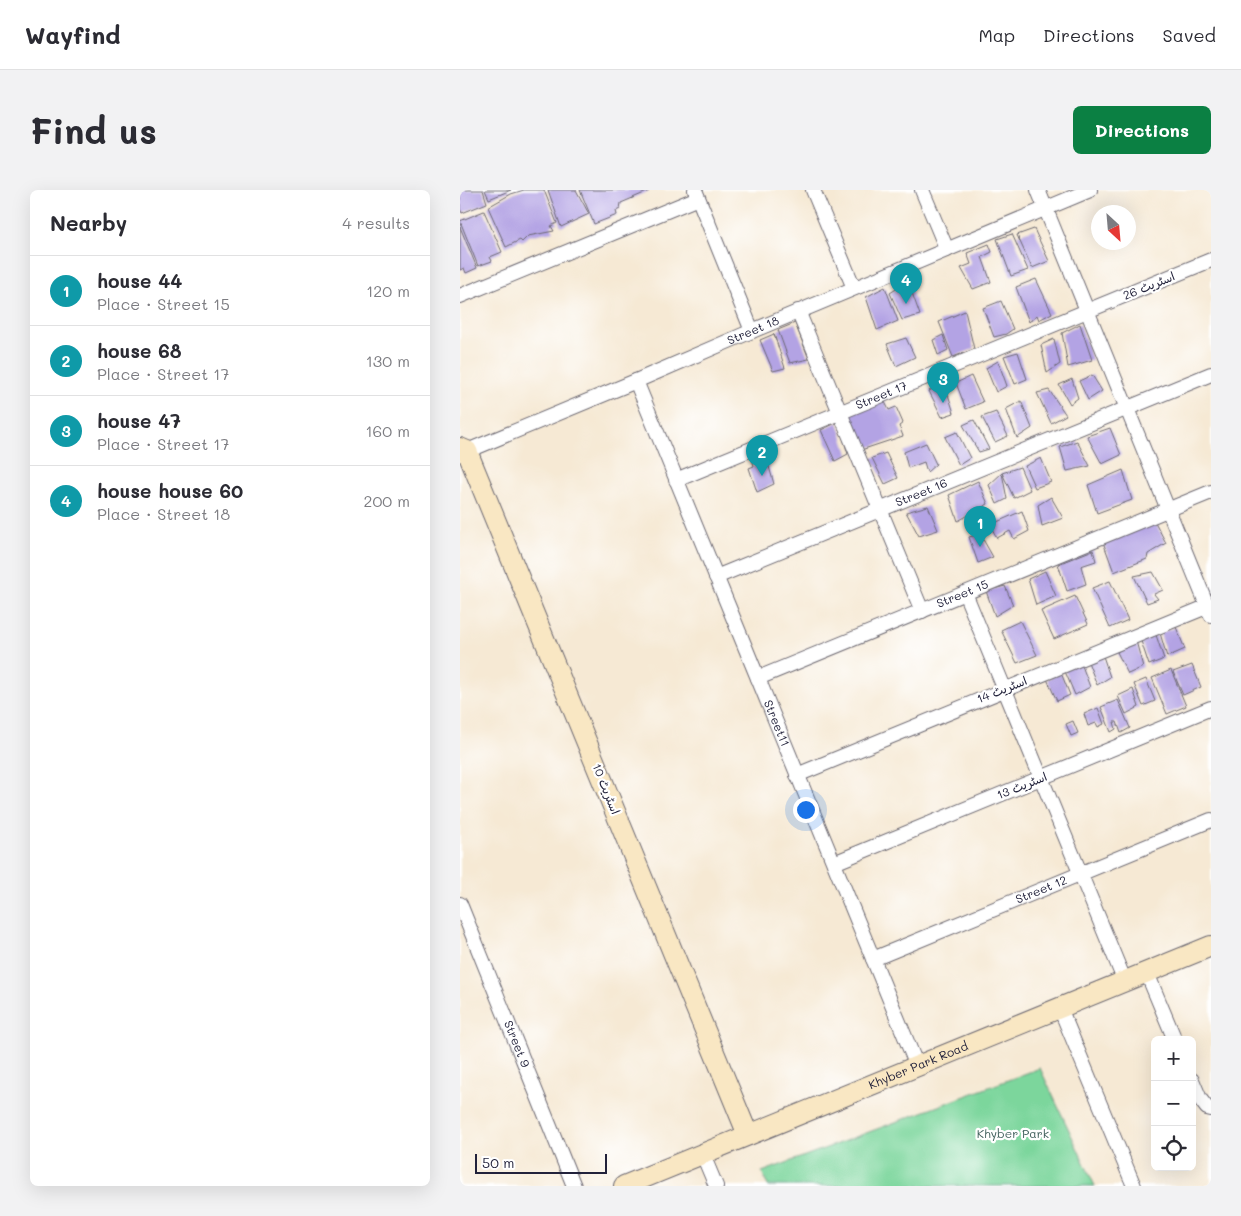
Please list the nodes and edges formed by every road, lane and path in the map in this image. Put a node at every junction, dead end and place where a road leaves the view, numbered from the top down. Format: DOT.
graph roads {
  1 [pos="813,190"];
  2 [pos="922,190"];
  3 [pos="1038,190"];
  4 [pos="1090,190"];
  5 [pos="696,194"];
  6 [pos="1045,209"];
  7 [pos="947,250"];
  8 [pos="1211,260"];
  9 [pos="854,288"];
  10 [pos="460,296"];
  11 [pos="1087,311"];
  12 [pos="798,312"];
  13 [pos="752,331"];
  14 [pos="1211,374"];
  15 [pos="636,381"];
  16 [pos="1127,408"];
  17 [pos="840,412"];
  18 [pos="462,451"];
  19 [pos="676,480"];
  20 [pos="1211,492"];
  21 [pos="880,510"];
  22 [pos="1168,510"];
  23 [pos="716,577"];
  24 [pos="965,593"];
  25 [pos="1210,608"];
  26 [pos="922,611"];
  27 [pos="758,678"];
  28 [pos="1005,690"];
  29 [pos="1211,708"];
  30 [pos="798,775"];
  31 [pos="1041,778"];
  32 [pos="1211,820"];
  33 [pos="834,863"];
  34 [pos="1080,874"];
  35 [pos="460,904"];
  36 [pos="1211,946"];
  37 [pos="873,959"];
  38 [pos="1147,973"];
  39 [pos="1124,982"];
  40 [pos="1060,1008"];
  41 [pos="1173,1036"];
  42 [pos="917,1066"];
  43 [pos="1192,1081"];
  44 [pos="1211,1109"];
  45 [pos="748,1135"];
  46 [pos="703,1154"];
  47 [pos="574,1186"];
  48 [pos="624,1186"];
  49 [pos="716,1186"];
  50 [pos="1134,1186"];
  1 -- 9 [label="street"];
  2 -- 7 [label="street"];
  3 -- 6 [label="street"];
  4 -- 6 [label="street, Street 18"];
  5 -- 10 [label="street"];
  5 -- 13 [label="street"];
  6 -- 7 [label="street, Street 18"];
  6 -- 11 [label="street"];
  7 -- 9 [label="street, Street 18"];
  8 -- 11 [label="street, اسٹریٹ 26"];
  9 -- 12 [label="street, Street 18"];
  11 -- 16 [label="street"];
  11 -- 17 [label="street, Street 17"];
  12 -- 13 [label="street, Street 18"];
  12 -- 17 [label="street"];
  13 -- 15 [label="street, Street 18"];
  14 -- 16 [label="street, Street 16"];
  15 -- 18 [label="street, Street 18"];
  15 -- 19 [label="street, Street11"];
  16 -- 21 [label="street, Street 16"];
  16 -- 22 [label="street"];
  17 -- 19 [label="street, Street 17"];
  17 -- 21 [label="street"];
  18 -- 45 [label="street, اسٹریٹ 10"];
  19 -- 23 [label="street, Street11"];
  20 -- 22 [label="street, Street 15"];
  21 -- 23 [label="street, Street 16"];
  21 -- 26 [label="street"];
  22 -- 24 [label="street, Street 15"];
  22 -- 25 [label="street"];
  23 -- 27 [label="street, Street11"];
  24 -- 26 [label="street, Street 15"];
  24 -- 28 [label="street"];
  25 -- 28 [label="street, اسٹریٹ 14"];
  26 -- 27 [label="street, Street 15"];
  27 -- 30 [label="street, Street11"];
  28 -- 30 [label="street, اسٹریٹ 14"];
  28 -- 31 [label="street"];
  29 -- 31 [label="street, اسٹریٹ 13"];
  30 -- 33 [label="street, Street11"];
  31 -- 33 [label="street, اسٹریٹ 13"];
  31 -- 34 [label="street"];
  32 -- 34 [label="street, Street 12"];
  33 -- 37 [label="street, Street11"];
  34 -- 37 [label="street, Street 12"];
  34 -- 39 [label="street"];
  35 -- 47 [label="street, Street 9"];
  36 -- 38 [label="street, Khyber Park Road"];
  37 -- 42 [label="street, Street11"];
  38 -- 39 [label="street, Khyber Park Road"];
  38 -- 41 [label="street"];
  39 -- 40 [label="street, Khyber Park Road"];
  40 -- 42 [label="street, Khyber Park Road"];
  40 -- 50 [label="street"];
  42 -- 45 [label="street, Khyber Park Road"];
  43 -- 44 [label="street"];
  45 -- 46 [label="street, Khyber Park Road"];
  46 -- 48 [label="street, Khyber Park Road"];
  46 -- 49 [label="street"];
}
